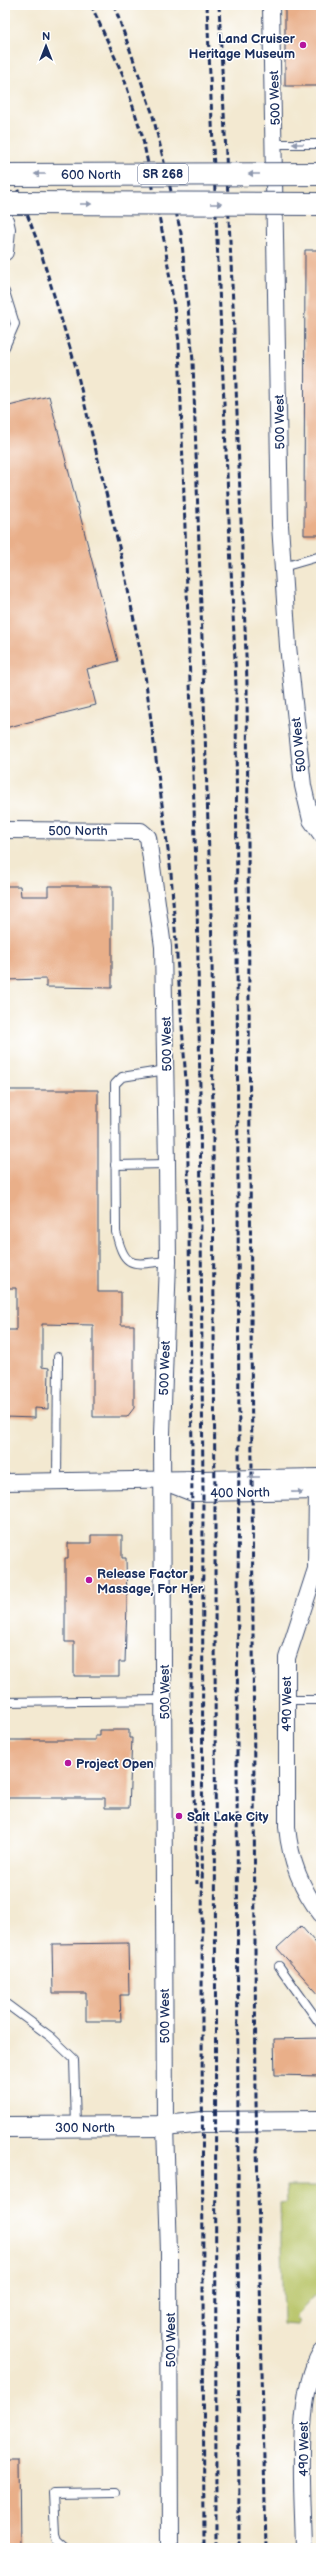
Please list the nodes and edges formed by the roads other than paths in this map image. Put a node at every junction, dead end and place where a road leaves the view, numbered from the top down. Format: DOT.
graph roads {
  1 [pos="271,5"];
  2 [pos="275,144"];
  3 [pos="321,144"];
  4 [pos="5,174"];
  5 [pos="321,174"];
  6 [pos="5,203"];
  7 [pos="321,204"];
  8 [pos="5,220"];
  9 [pos="5,252"];
  10 [pos="5,292"];
  11 [pos="5,347"];
  12 [pos="321,556"];
  13 [pos="283,567"];
  14 [pos="5,830"];
  15 [pos="321,834"];
  16 [pos="148,837"];
  17 [pos="166,1070"];
  18 [pos="168,1164"];
  19 [pos="115,1165"];
  20 [pos="168,1261"];
  21 [pos="58,1357"];
  22 [pos="57,1481"];
  23 [pos="162,1481"];
  24 [pos="5,1482"];
  25 [pos="320,1487"];
  26 [pos="164,1700"];
  27 [pos="286,1700"];
  28 [pos="321,1700"];
  29 [pos="5,1702"];
  30 [pos="321,1914"];
  31 [pos="279,1966"];
  32 [pos="5,2003"];
  33 [pos="321,2025"];
  34 [pos="321,2121"];
  35 [pos="164,2126"];
  36 [pos="5,2127"];
  37 [pos="76,2127"];
  38 [pos="321,2131"];
  39 [pos="321,2352"];
  40 [pos="116,2492"];
  41 [pos="66,2548"];
  42 [pos="170,2548"];
  43 [pos="304,2548"];
  1 -- 2 [label="street, 500 West"];
  3 -- 2 [label="lane, one-way"];
  2 -- 13 [label="street, 500 West"];
  5 -- 4 [label="main road, 600 North / SR 268, one-way, bridge"];
  6 -- 7 [label="main road, one-way, bridge"];
  8 -- 9 [label="street"];
  10 -- 11 [label="lane"];
  12 -- 13 [label="lane"];
  13 -- 15 [label="street, 500 West"];
  14 -- 16 [label="street, 500 North"];
  16 -- 17 [label="street, 500 West"];
  17 -- 18 [label="street, 500 West"];
  17 -- 19 [label="lane"];
  18 -- 19 [label="lane"];
  18 -- 20 [label="street, 500 West"];
  19 -- 20 [label="lane"];
  20 -- 23 [label="street, 500 West"];
  21 -- 22 [label="lane"];
  22 -- 23 [label="street, 400 North"];
  22 -- 24 [label="street, 400 North"];
  23 -- 25 [label="street, 400 North"];
  23 -- 26 [label="street, 500 West"];
  25 -- 27 [label="street, 490 West"];
  26 -- 29 [label="lane"];
  26 -- 35 [label="street, 500 West"];
  27 -- 28 [label="lane"];
  27 -- 30 [label="street, 490 West"];
  31 -- 33 [label="lane"];
  32 -- 37 [label="lane"];
  34 -- 35 [label="street, 300 North"];
  35 -- 37 [label="street, 300 North"];
  35 -- 38 [label="street, 300 North"];
  35 -- 42 [label="street, 500 West"];
  36 -- 37 [label="street, 300 North"];
  39 -- 43 [label="street, 490 West"];
  40 -- 41 [label="lane"];
}
